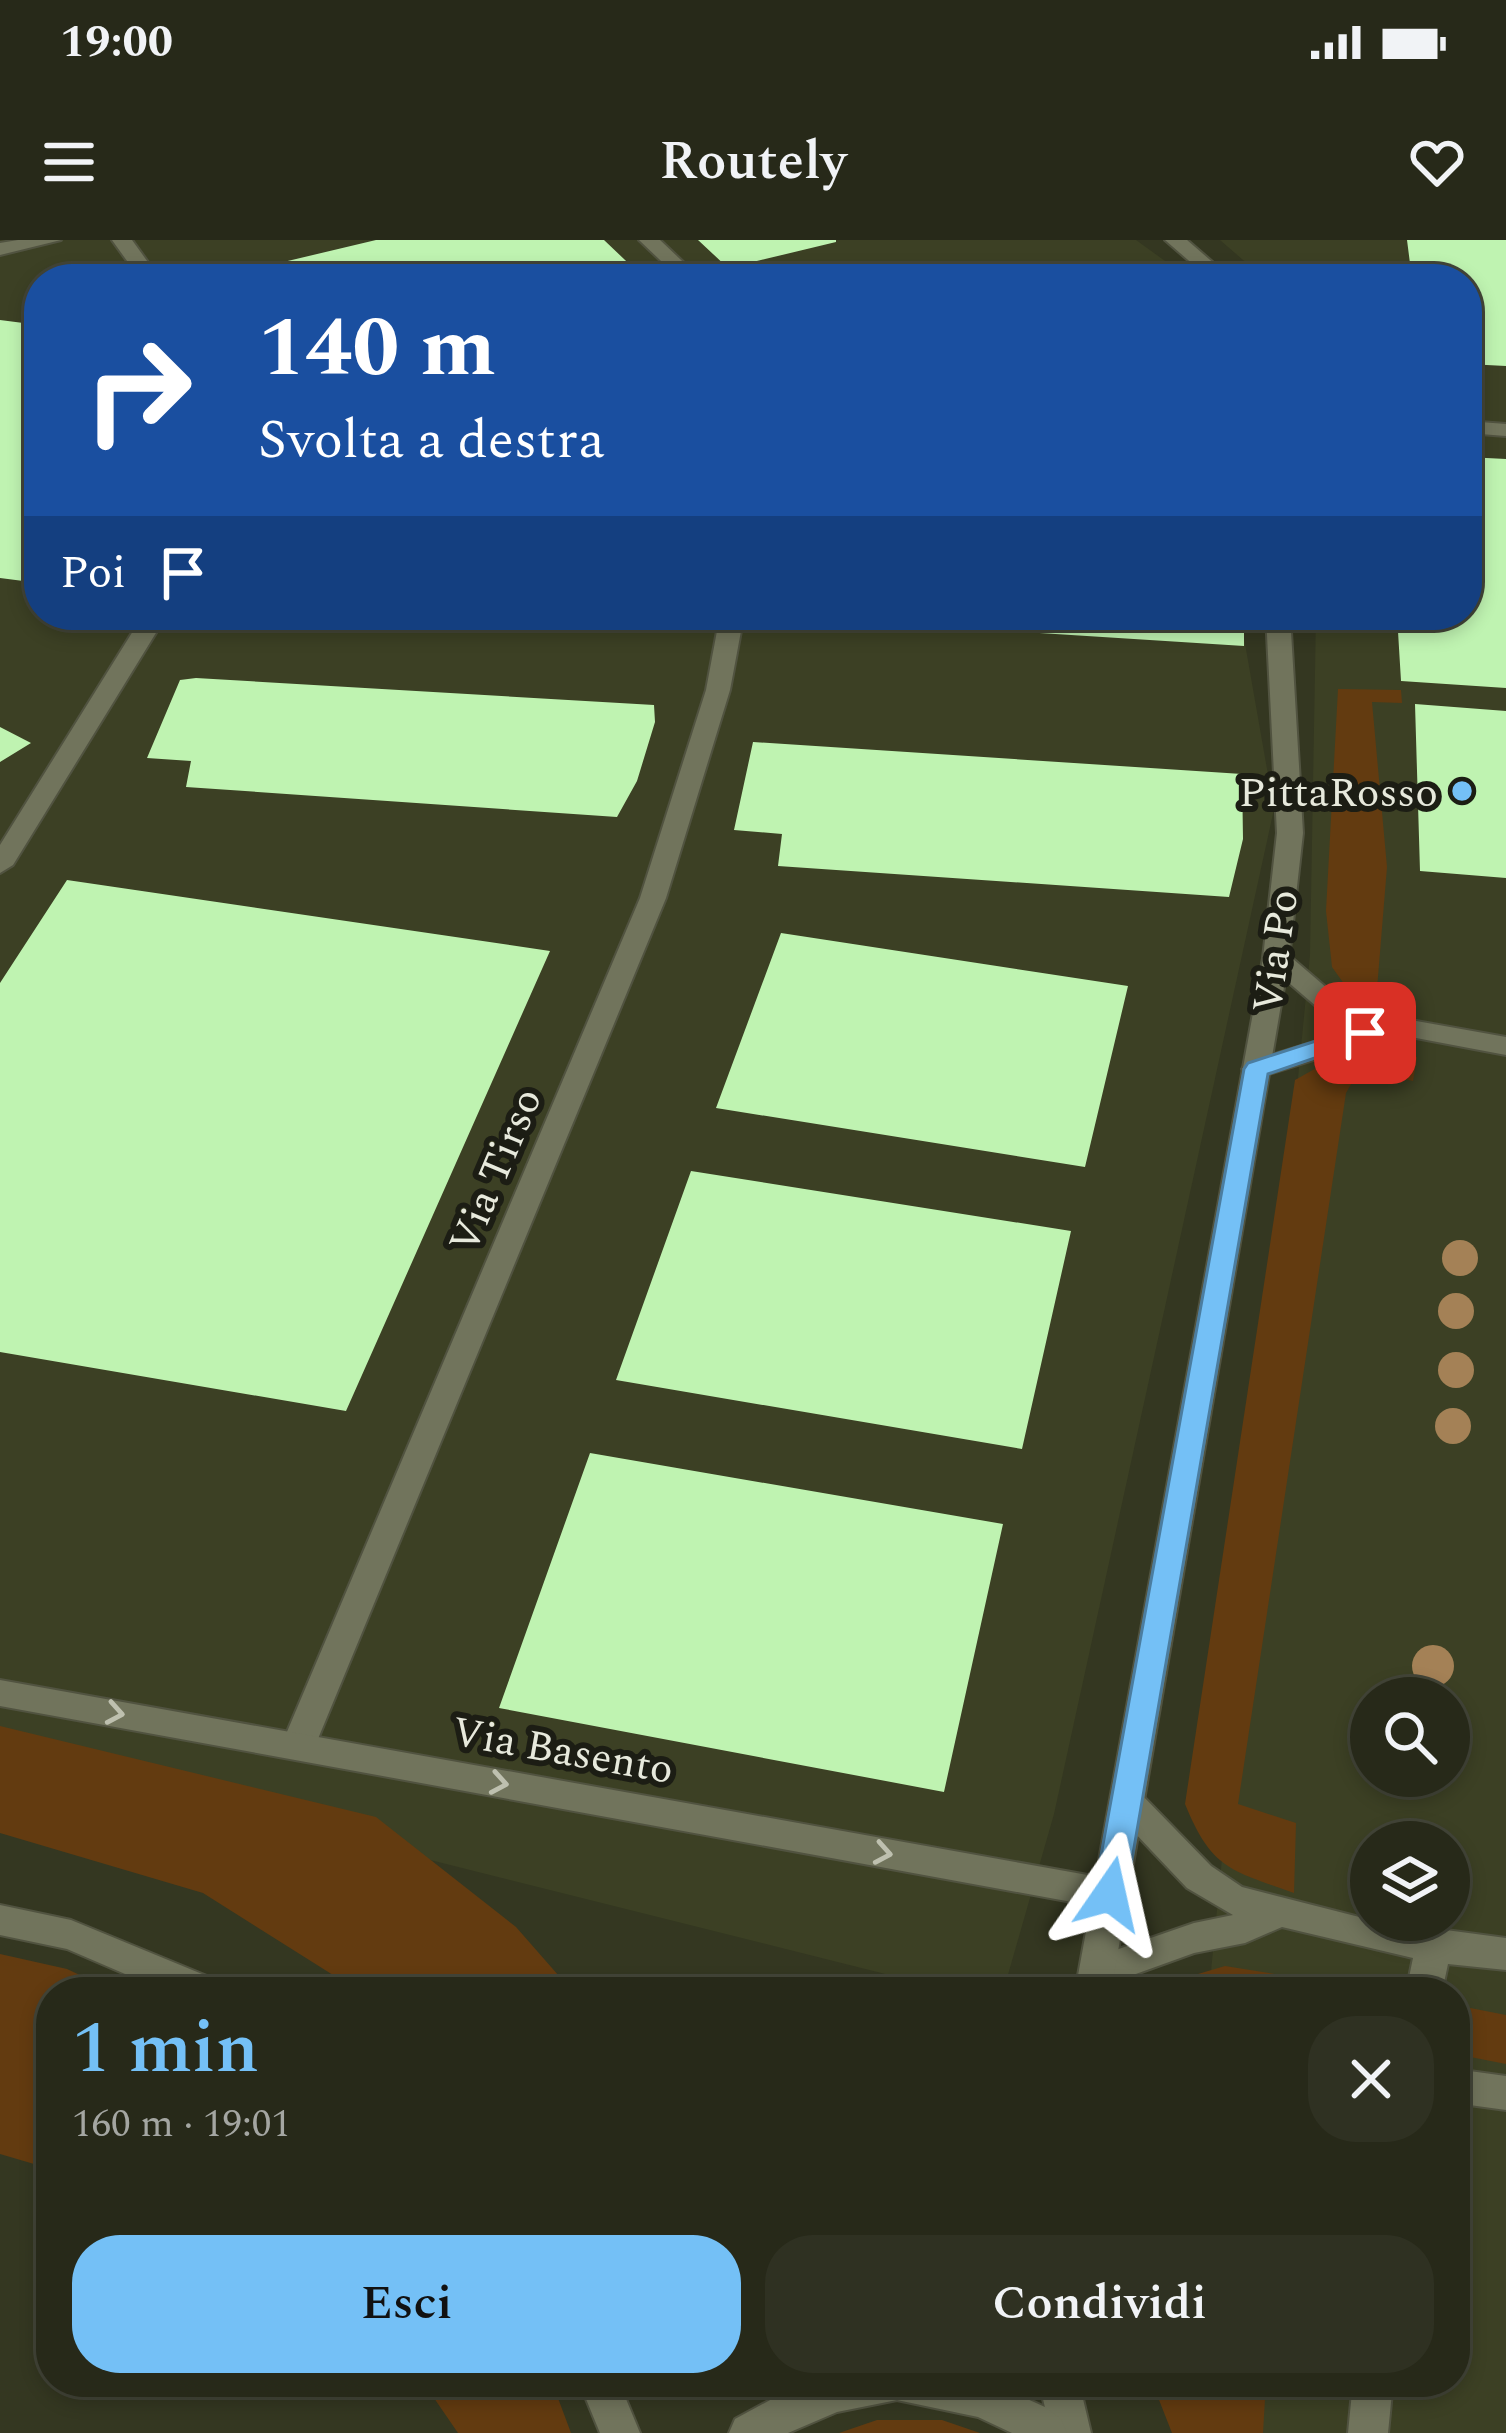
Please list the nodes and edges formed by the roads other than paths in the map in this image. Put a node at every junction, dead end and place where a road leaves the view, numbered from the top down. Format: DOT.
graph roads {
  1 [pos="52,240"];
  2 [pos="649,240"];
  3 [pos="1175,240"];
  4 [pos="0,249"];
  5 [pos="675,264"];
  6 [pos="1204,264"];
  7 [pos="146,630"];
  8 [pos="729,630"];
  9 [pos="1279,630"];
  10 [pos="0,865"];
  11 [pos="1276,958"];
  12 [pos="1396,1028"];
  13 [pos="1506,1046"];
  14 [pos="1256,1069"];
  15 [pos="0,1693"];
  16 [pos="298,1746"];
  17 [pos="1127,1802"];
  18 [pos="1110,1894"];
  19 [pos="1276,1913"];
  20 [pos="0,1920"];
  21 [pos="1433,1947"];
  22 [pos="1506,1954"];
  23 [pos="170,1977"];
  24 [pos="1096,1977"];
  25 [pos="1106,1977"];
  26 [pos="1427,1977"];
  27 [pos="1470,2088"];
  28 [pos="1506,2093"];
  29 [pos="605,2397"];
  30 [pos="787,2397"];
  31 [pos="980,2397"];
  32 [pos="1063,2397"];
  33 [pos="1372,2397"];
  34 [pos="620,2433"];
  35 [pos="749,2433"];
  36 [pos="1047,2433"];
  37 [pos="1072,2433"];
  38 [pos="1368,2433"];
  1 -- 4 [label="street"];
  2 -- 5 [label="street"];
  3 -- 6 [label="street"];
  7 -- 10 [label="street"];
  8 -- 16 [label="street, Via Tirso"];
  9 -- 11 [label="street, Via Po"];
  11 -- 12 [label="street"];
  11 -- 14 [label="street, Via Po"];
  12 -- 13 [label="street"];
  12 -- 14 [label="street"];
  14 -- 17 [label="street, Via Po"];
  15 -- 16 [label="street, Via Basento, one-way"];
  16 -- 18 [label="street, Via Basento, one-way"];
  17 -- 18 [label="street, Via Po"];
  17 -- 19 [label="street"];
  18 -- 24 [label="street, Via Po"];
  19 -- 21 [label="street"];
  19 -- 25 [label="street"];
  20 -- 23 [label="street"];
  21 -- 22 [label="street"];
  21 -- 26 [label="street"];
  27 -- 28 [label="street"];
  29 -- 34 [label="street"];
  30 -- 35 [label="street"];
  31 -- 36 [label="street"];
  32 -- 37 [label="street"];
  33 -- 38 [label="street"];
}
